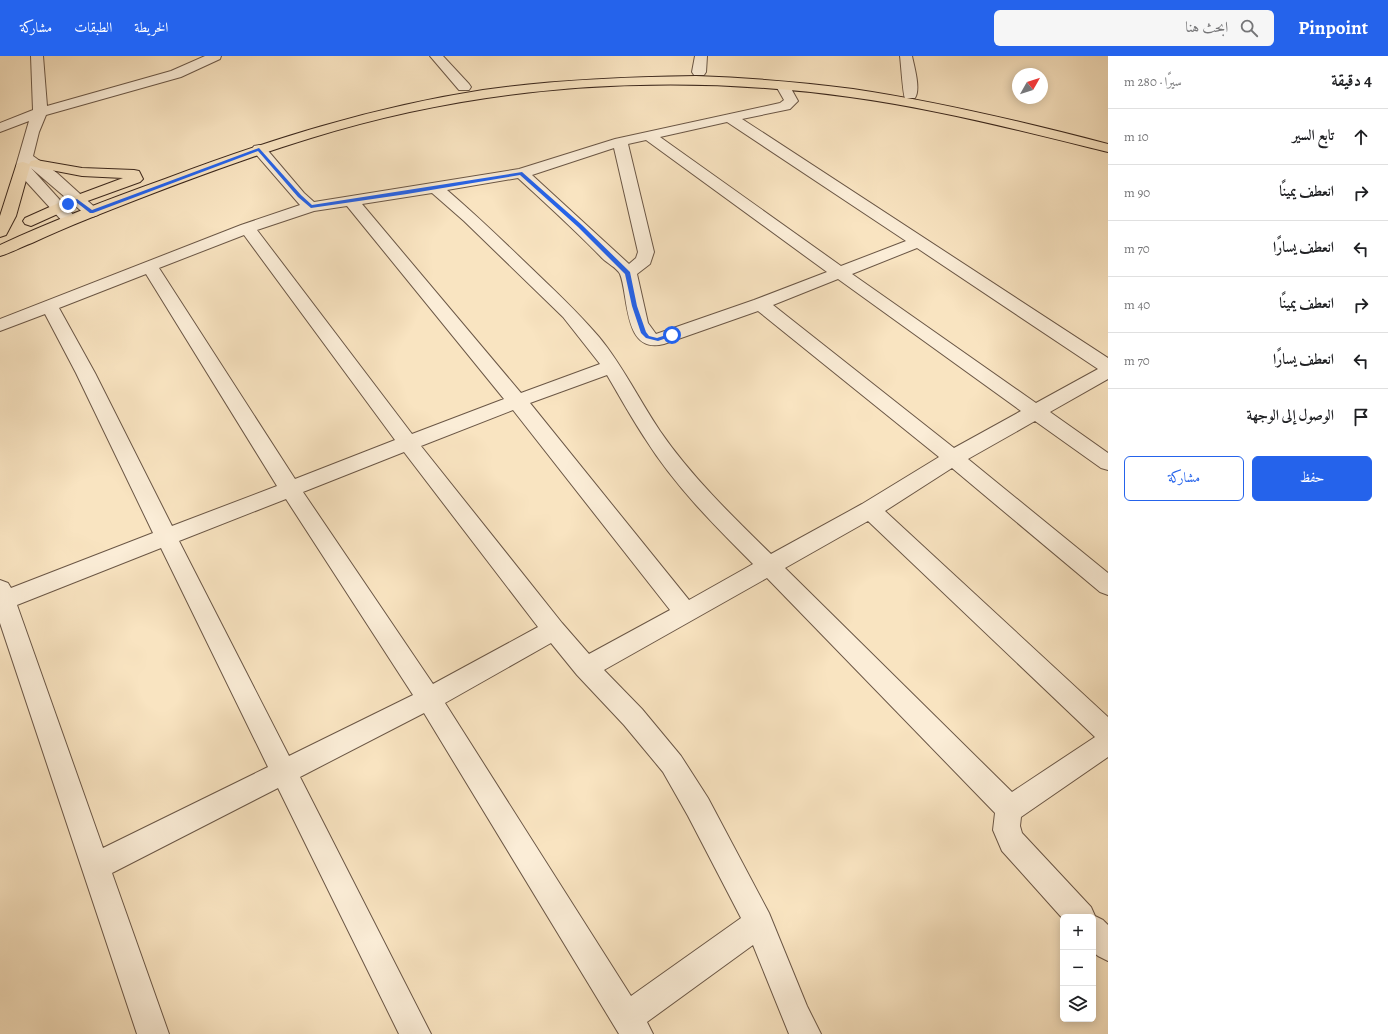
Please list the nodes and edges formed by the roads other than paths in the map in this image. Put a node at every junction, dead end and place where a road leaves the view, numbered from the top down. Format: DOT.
graph roads {
  1 [pos="37,56"];
  2 [pos="215,56"];
  3 [pos="436,56"];
  4 [pos="701,56"];
  5 [pos="906,56"];
  6 [pos="699,72"];
  7 [pos="783,86"];
  8 [pos="464,87"];
  9 [pos="910,95"];
  10 [pos="40,112"];
  11 [pos="730,118"];
  12 [pos="0,128"];
  13 [pos="648,135"];
  14 [pos="1108,137"];
  15 [pos="620,142"];
  16 [pos="1108,148"];
  17 [pos="259,150"];
  18 [pos="187,161"];
  19 [pos="29,163"];
  20 [pos="521,173"];
  21 [pos="435,188"];
  22 [pos="77,200"];
  23 [pos="351,201"];
  24 [pos="311,207"];
  25 [pos="58,209"];
  26 [pos="92,212"];
  27 [pos="70,220"];
  28 [pos="247,228"];
  29 [pos="9,229"];
  30 [pos="918,242"];
  31 [pos="0,251"];
  32 [pos="150,267"];
  33 [pos="840,271"];
  34 [pos="628,273"];
  35 [pos="760,304"];
  36 [pos="49,306"];
  37 [pos="0,324"];
  38 [pos="611,367"];
  39 [pos="1108,367"];
  40 [pos="1108,371"];
  41 [pos="517,401"];
  42 [pos="1035,412"];
  43 [pos="408,443"];
  44 [pos="953,458"];
  45 [pos="1108,462"];
  46 [pos="291,490"];
  47 [pos="870,510"];
  48 [pos="166,536"];
  49 [pos="769,567"];
  50 [pos="1108,586"];
  51 [pos="2,595"];
  52 [pos="686,613"];
  53 [pos="554,630"];
  54 [pos="586,668"];
  55 [pos="429,699"];
  56 [pos="1106,744"];
  57 [pos="284,773"];
  58 [pos="1010,809"];
  59 [pos="96,866"];
  60 [pos="1078,914"];
  61 [pos="759,923"];
  62 [pos="1096,933"];
  63 [pos="1108,946"];
  64 [pos="632,1026"];
  65 [pos="153,1034"];
  66 [pos="415,1034"];
  67 [pos="805,1034"];
  1 -- 10 [label="street"];
  2 -- 10 [label="street"];
  3 -- 8 [label="street"];
  4 -- 6 [label="street"];
  5 -- 9 [label="street"];
  6 -- 8 [label="main road"];
  6 -- 9 [label="main road"];
  7 -- 11 [label="street"];
  7 -- 16 [label="main road"];
  7 -- 17 [label="main road"];
  8 -- 18 [label="main road"];
  9 -- 14 [label="main road"];
  10 -- 12 [label="street"];
  10 -- 19 [label="street"];
  11 -- 13 [label="street"];
  11 -- 30 [label="street"];
  13 -- 15 [label="street"];
  13 -- 33 [label="street"];
  15 -- 20 [label="street"];
  15 -- 34 [label="street"];
  17 -- 24 [label="street"];
  17 -- 26 [label="main road"];
  19 -- 22 [label="street"];
  19 -- 22 [label="main road"];
  19 -- 25 [label="street"];
  19 -- 29 [label="main road"];
  20 -- 21 [label="street"];
  20 -- 34 [label="street"];
  21 -- 23 [label="street"];
  21 -- 38 [label="street"];
  22 -- 25 [label="main road"];
  22 -- 26 [label="street"];
  23 -- 24 [label="street"];
  23 -- 41 [label="street"];
  24 -- 28 [label="street"];
  25 -- 27 [label="street"];
  25 -- 29 [label="main road"];
  26 -- 27 [label="main road"];
  27 -- 31 [label="main road"];
  28 -- 32 [label="street"];
  28 -- 43 [label="street"];
  30 -- 33 [label="street"];
  30 -- 39 [label="street"];
  32 -- 36 [label="street"];
  32 -- 46 [label="street"];
  33 -- 35 [label="street"];
  33 -- 42 [label="street"];
  34 -- 35 [label="street"];
  35 -- 44 [label="street"];
  36 -- 37 [label="street"];
  36 -- 48 [label="street"];
  38 -- 41 [label="street"];
  38 -- 49 [label="street"];
  40 -- 42 [label="street"];
  41 -- 43 [label="street"];
  41 -- 52 [label="street"];
  42 -- 44 [label="street"];
  42 -- 45 [label="street"];
  43 -- 46 [label="street"];
  43 -- 53 [label="street"];
  44 -- 47 [label="street"];
  44 -- 50 [label="street"];
  46 -- 48 [label="street"];
  46 -- 55 [label="street"];
  47 -- 49 [label="street"];
  47 -- 56 [label="street"];
  48 -- 51 [label="street"];
  48 -- 57 [label="street"];
  49 -- 52 [label="street"];
  49 -- 58 [label="street"];
  51 -- 59 [label="street"];
  52 -- 54 [label="street"];
  53 -- 54 [label="street"];
  53 -- 55 [label="street"];
  54 -- 61 [label="street"];
  55 -- 57 [label="street"];
  55 -- 64 [label="street"];
  56 -- 58 [label="street"];
  57 -- 59 [label="street"];
  57 -- 66 [label="street"];
  58 -- 60 [label="street"];
  59 -- 65 [label="street"];
  61 -- 64 [label="street"];
  61 -- 67 [label="street"];
  62 -- 63 [label="street"];
}
